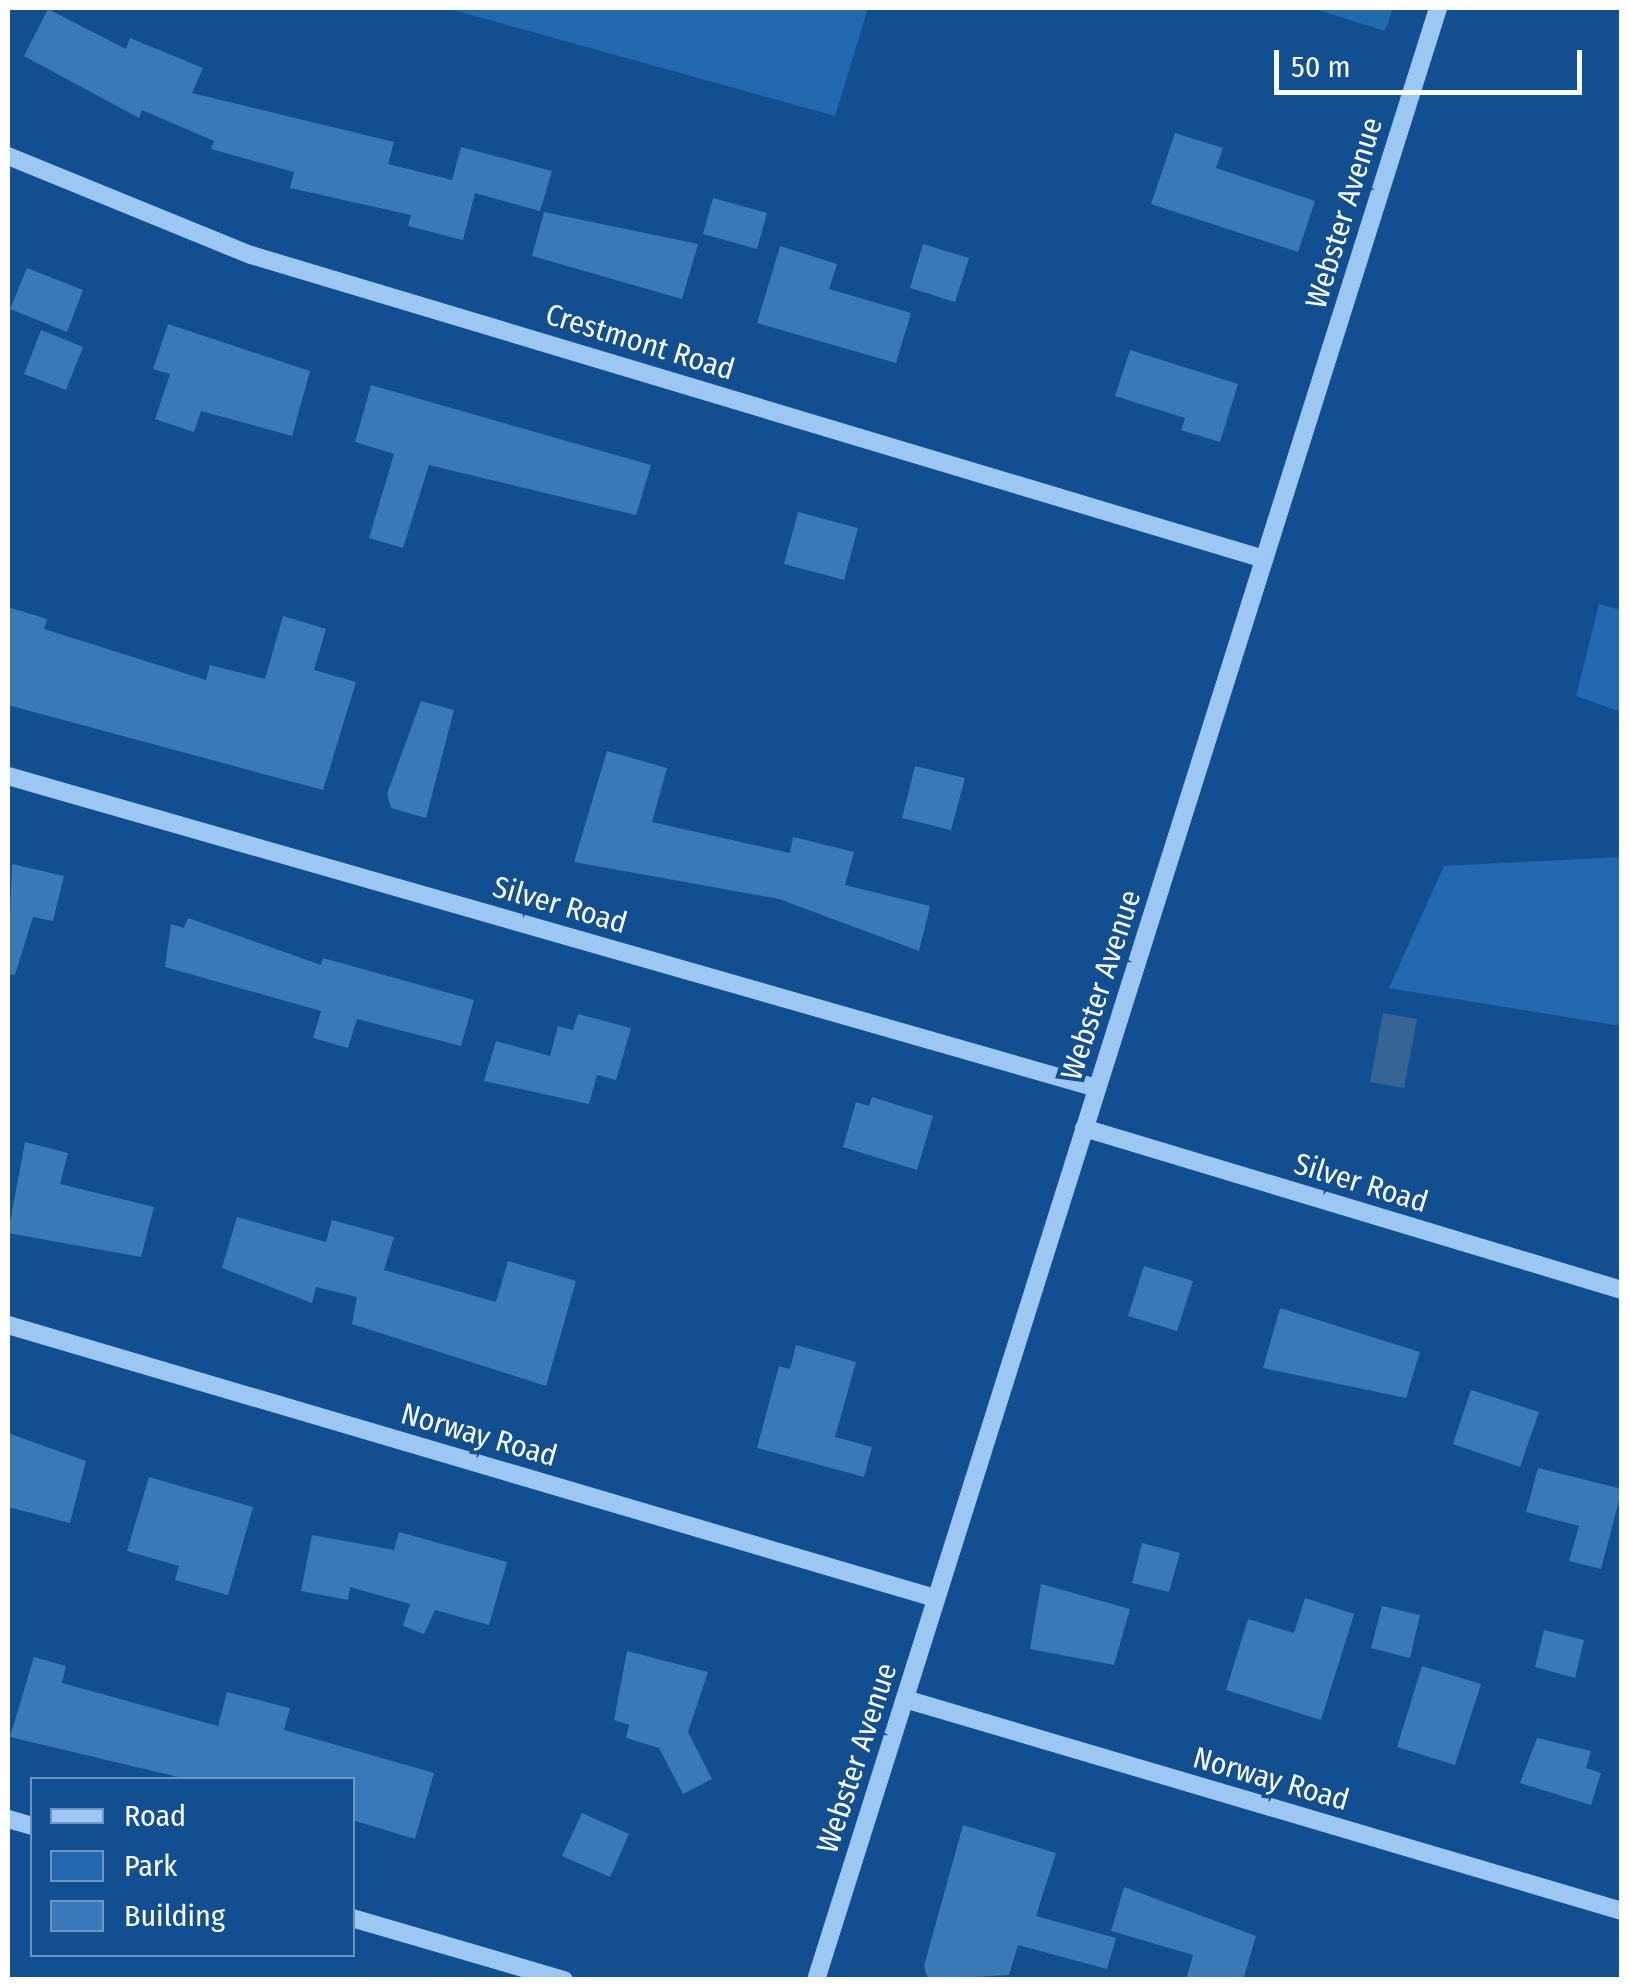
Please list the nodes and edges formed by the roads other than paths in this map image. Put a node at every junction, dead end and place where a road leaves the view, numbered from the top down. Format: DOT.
graph roads {
  1 [pos="1438,8"];
  2 [pos="8,156"];
  3 [pos="1264,559"];
  4 [pos="8,776"];
  5 [pos="1097,1088"];
  6 [pos="1084,1128"];
  7 [pos="1622,1290"];
  8 [pos="8,1325"];
  9 [pos="935,1598"];
  10 [pos="905,1700"];
  11 [pos="1622,1911"];
  12 [pos="355,1919"];
  13 [pos="564,1980"];
  14 [pos="816,1980"];
  1 -- 3 [label="street, Webster Avenue"];
  2 -- 3 [label="street, Crestmont Road"];
  3 -- 5 [label="street, Webster Avenue"];
  4 -- 5 [label="street, Silver Road"];
  5 -- 6 [label="street, Webster Avenue"];
  6 -- 7 [label="street, Silver Road"];
  6 -- 9 [label="street, Webster Avenue"];
  8 -- 9 [label="street, Norway Road"];
  9 -- 10 [label="street, Webster Avenue"];
  10 -- 11 [label="street, Norway Road"];
  10 -- 14 [label="street, Webster Avenue"];
  12 -- 13 [label="street"];
}
